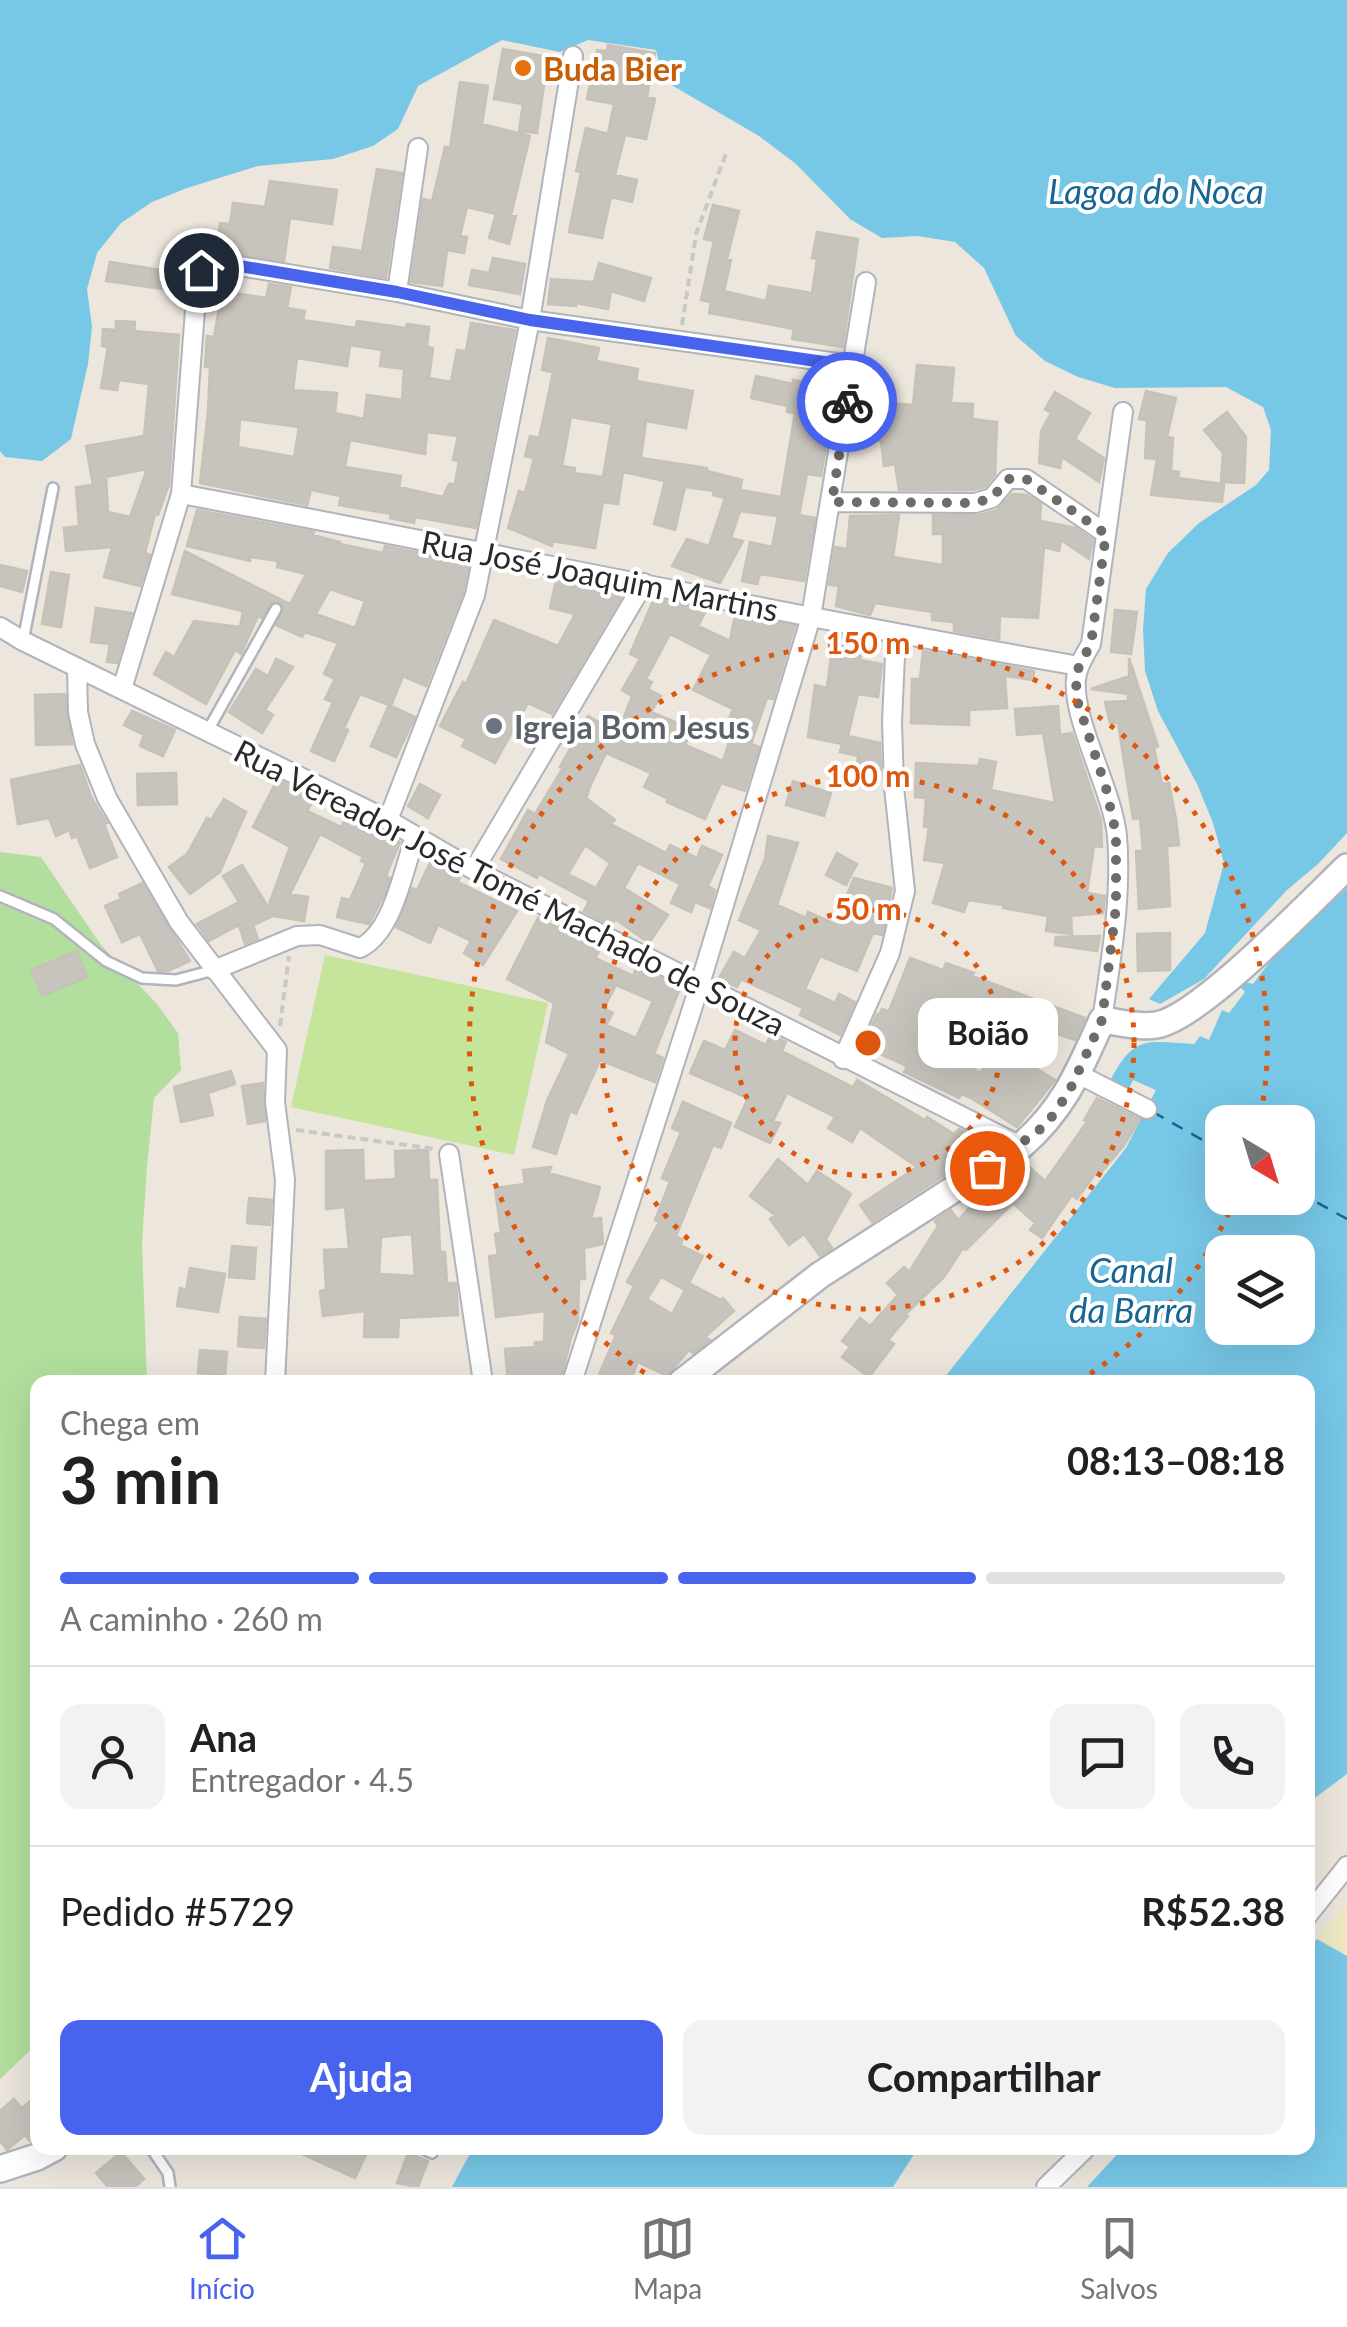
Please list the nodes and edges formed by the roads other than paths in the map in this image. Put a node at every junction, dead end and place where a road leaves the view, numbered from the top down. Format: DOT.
graph roads {
  1 [pos="573,56"];
  2 [pos="418,148"];
  3 [pos="866,282"];
  4 [pos="397,292"];
  5 [pos="530,320"];
  6 [pos="852,366"];
  7 [pos="1123,412"];
  8 [pos="53,488"];
  9 [pos="181,494"];
  10 [pos="832,502"];
  11 [pos="1106,534"];
  12 [pos="485,551"];
  13 [pos="644,583"];
  14 [pos="276,609"];
  15 [pos="811,618"];
  16 [pos="0,627"];
  17 [pos="896,634"];
  18 [pos="23,642"];
  19 [pos="1079,666"];
  20 [pos="78,668"];
  21 [pos="122,689"];
  22 [pos="208,732"];
  23 [pos="388,820"];
  24 [pos="415,837"];
  25 [pos="1347,867"];
  26 [pos="474,870"];
  27 [pos="0,896"];
  28 [pos="214,970"];
  29 [pos="700,984"];
  30 [pos="1102,1020"];
  31 [pos="842,1059"];
  32 [pos="1078,1074"];
  33 [pos="1147,1109"];
  34 [pos="1021,1146"];
  35 [pos="449,1154"];
  36 [pos="275,1375"];
  37 [pos="482,1375"];
  38 [pos="574,1375"];
  39 [pos="691,1375"];
  40 [pos="1347,1866"];
  41 [pos="1315,1905"];
  42 [pos="40,2155"];
  43 [pos="156,2155"];
  44 [pos="1079,2155"];
  45 [pos="0,2169"];
  46 [pos="170,2187"];
  47 [pos="1046,2187"];
  1 -- 5 [label="street"];
  2 -- 4 [label="street"];
  3 -- 6 [label="street"];
  4 -- 5 [label="street"];
  4 -- 9 [label="street"];
  5 -- 6 [label="street"];
  5 -- 12 [label="street"];
  6 -- 10 [label="street"];
  7 -- 11 [label="street"];
  8 -- 18 [label="lane"];
  9 -- 12 [label="street, Rua José Joaquim Martins"];
  9 -- 21 [label="street"];
  10 -- 11 [label="street"];
  10 -- 15 [label="street"];
  11 -- 19 [label="street"];
  12 -- 13 [label="street, Rua José Joaquim Martins"];
  12 -- 23 [label="street"];
  13 -- 15 [label="street, Rua José Joaquim Martins"];
  13 -- 26 [label="street"];
  14 -- 22 [label="lane"];
  15 -- 17 [label="street, Rua José Joaquim Martins"];
  15 -- 29 [label="street"];
  16 -- 18 [label="street, Rua Vereador José Tomé Machado de Souza"];
  17 -- 19 [label="street, Rua José Joaquim Martins"];
  17 -- 31 [label="street"];
  18 -- 20 [label="street, Rua Vereador José Tomé Machado de Souza"];
  19 -- 30 [label="street"];
  20 -- 21 [label="street, Rua Vereador José Tomé Machado de Souza"];
  20 -- 28 [label="street"];
  21 -- 22 [label="street, Rua Vereador José Tomé Machado de Souza"];
  22 -- 23 [label="street, Rua Vereador José Tomé Machado de Souza"];
  23 -- 24 [label="street, Rua Vereador José Tomé Machado de Souza"];
  24 -- 26 [label="street, Rua Vereador José Tomé Machado de Souza"];
  24 -- 28 [label="street"];
  25 -- 30 [label="street"];
  26 -- 29 [label="street, Rua Vereador José Tomé Machado de Souza"];
  27 -- 28 [label="lane"];
  28 -- 36 [label="street"];
  29 -- 31 [label="street, Rua Vereador José Tomé Machado de Souza"];
  29 -- 38 [label="street"];
  30 -- 32 [label="street"];
  31 -- 34 [label="street, Rua Vereador José Tomé Machado de Souza"];
  32 -- 33 [label="street"];
  32 -- 34 [label="street"];
  34 -- 39 [label="street"];
  35 -- 37 [label="street"];
  40 -- 41 [label="street"];
  42 -- 45 [label="street"];
  43 -- 46 [label="lane"];
  44 -- 47 [label="street"];
}
